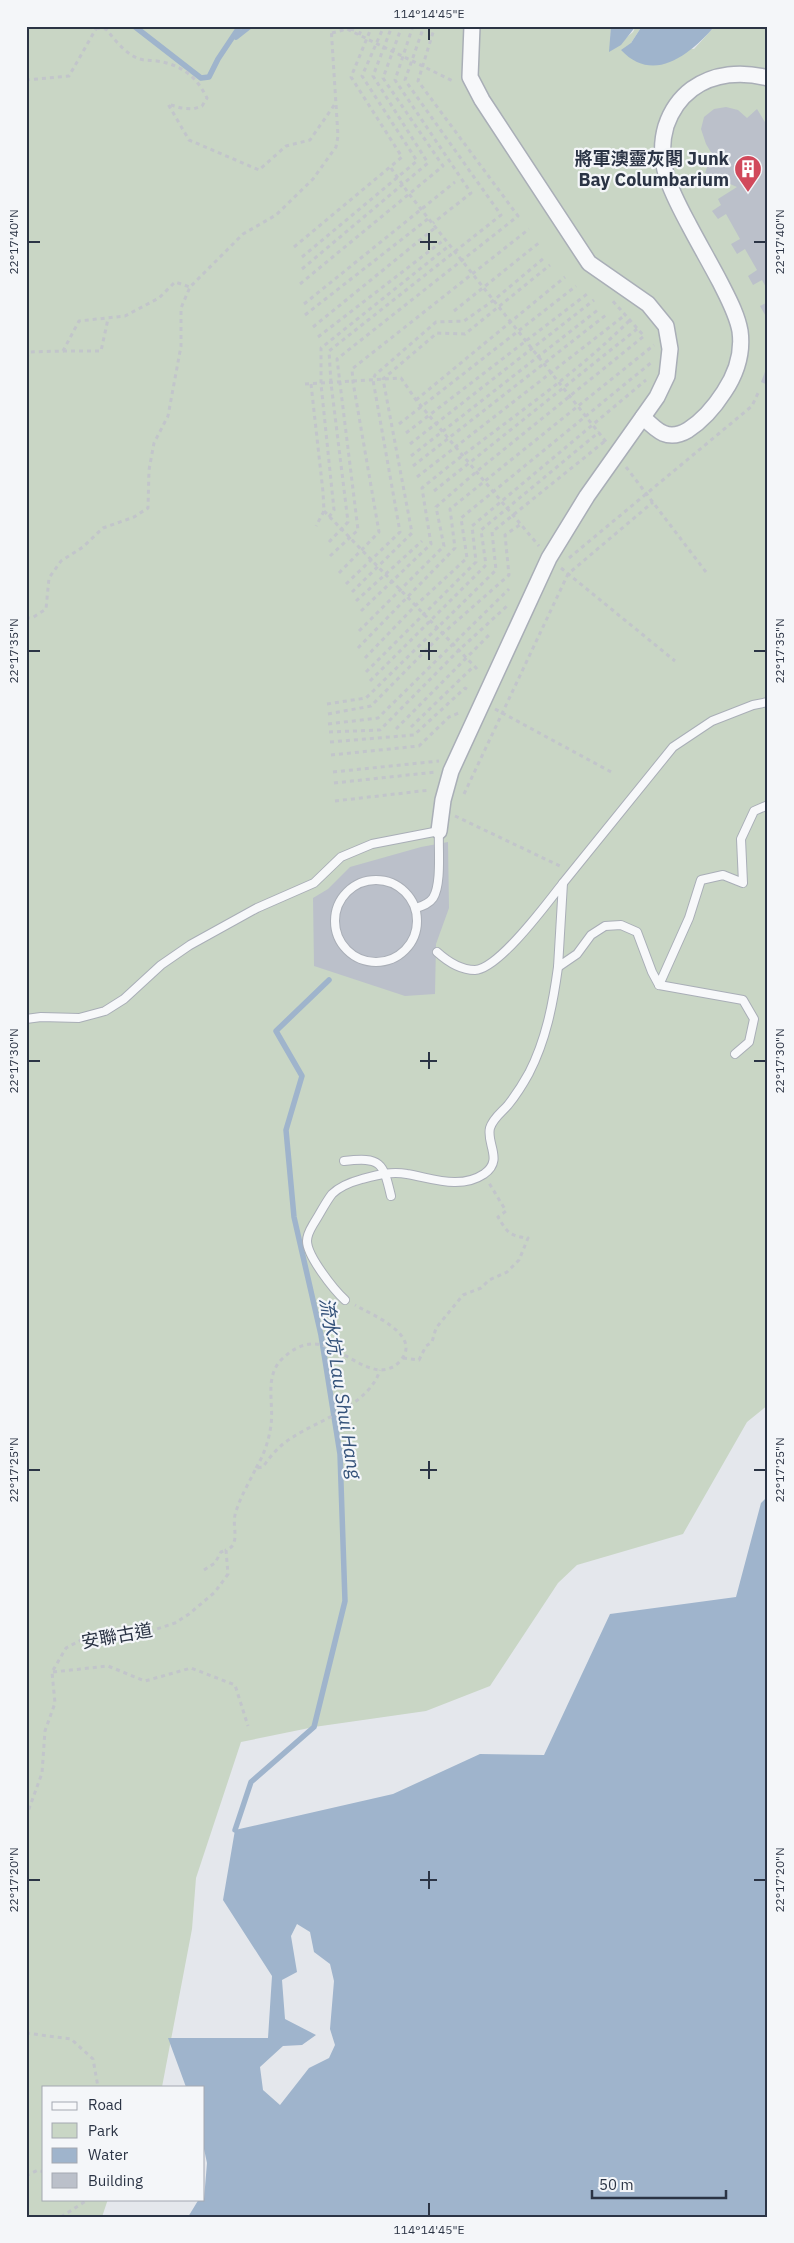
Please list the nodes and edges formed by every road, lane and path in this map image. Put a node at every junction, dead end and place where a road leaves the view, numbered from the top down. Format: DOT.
graph roads {
  1 [pos="72,26"];
  2 [pos="331,26"];
  3 [pos="354,26"];
  4 [pos="363,26"];
  5 [pos="372,26"];
  6 [pos="384,26"];
  7 [pos="392,26"];
  8 [pos="402,26"];
  9 [pos="414,26"];
  10 [pos="424,26"];
  11 [pos="435,26"];
  12 [pos="472,26"];
  13 [pos="97,27"];
  14 [pos="352,31"];
  15 [pos="332,33"];
  16 [pos="359,35"];
  17 [pos="367,39"];
  18 [pos="376,44"];
  19 [pos="331,45"];
  20 [pos="384,48"];
  21 [pos="392,53"];
  22 [pos="402,58"];
  23 [pos="411,62"];
  24 [pos="422,67"];
  25 [pos="768,78"];
  26 [pos="26,80"];
  27 [pos="482,100"];
  28 [pos="335,104"];
  29 [pos="391,168"];
  30 [pos="396,177"];
  31 [pos="455,182"];
  32 [pos="403,186"];
  33 [pos="409,194"];
  34 [pos="421,209"];
  35 [pos="429,218"];
  36 [pos="433,224"];
  37 [pos="436,227"];
  38 [pos="529,229"];
  39 [pos="445,238"];
  40 [pos="540,242"];
  41 [pos="450,245"];
  42 [pos="294,247"];
  43 [pos="455,251"];
  44 [pos="302,257"];
  45 [pos="544,258"];
  46 [pos="462,260"];
  47 [pos="550,265"];
  48 [pos="302,269"];
  49 [pos="473,274"];
  50 [pos="565,278"];
  51 [pos="300,284"];
  52 [pos="576,286"];
  53 [pos="484,287"];
  54 [pos="190,288"];
  55 [pos="587,294"];
  56 [pos="608,296"];
  57 [pos="494,300"];
  58 [pos="594,300"];
  59 [pos="304,304"];
  60 [pos="500,307"];
  61 [pos="599,309"];
  62 [pos="454,311"];
  63 [pos="305,315"];
  64 [pos="625,315"];
  65 [pos="606,316"];
  66 [pos="108,319"];
  67 [pos="630,320"];
  68 [pos="512,322"];
  69 [pos="313,327"];
  70 [pos="638,329"];
  71 [pos="518,331"];
  72 [pos="318,337"];
  73 [pos="526,340"];
  74 [pos="659,341"];
  75 [pos="533,349"];
  76 [pos="63,351"];
  77 [pos="539,357"];
  78 [pos="658,357"];
  79 [pos="26,358"];
  80 [pos="545,364"];
  81 [pos="551,372"];
  82 [pos="653,374"];
  83 [pos="373,380"];
  84 [pos="383,380"];
  85 [pos="340,382"];
  86 [pos="353,382"];
  87 [pos="558,382"];
  88 [pos="331,383"];
  89 [pos="305,384"];
  90 [pos="311,384"];
  91 [pos="321,384"];
  92 [pos="564,389"];
  93 [pos="759,391"];
  94 [pos="570,396"];
  95 [pos="416,400"];
  96 [pos="421,406"];
  97 [pos="578,406"];
  98 [pos="430,416"];
  99 [pos="587,417"];
  100 [pos="643,417"];
  101 [pos="399,424"];
  102 [pos="437,425"];
  103 [pos="593,425"];
  104 [pos="443,432"];
  105 [pos="599,432"];
  106 [pos="406,433"];
  107 [pos="449,440"];
  108 [pos="605,440"];
  109 [pos="410,444"];
  110 [pos="456,448"];
  111 [pos="462,454"];
  112 [pos="616,454"];
  113 [pos="411,456"];
  114 [pos="468,463"];
  115 [pos="413,466"];
  116 [pos="476,472"];
  117 [pos="417,477"];
  118 [pos="484,482"];
  119 [pos="434,491"];
  120 [pos="493,492"];
  121 [pos="646,494"];
  122 [pos="501,502"];
  123 [pos="652,502"];
  124 [pos="507,508"];
  125 [pos="324,511"];
  126 [pos="512,515"];
  127 [pos="329,517"];
  128 [pos="521,524"];
  129 [pos="316,526"];
  130 [pos="341,529"];
  131 [pos="349,537"];
  132 [pos="422,541"];
  133 [pos="329,542"];
  134 [pos="361,550"];
  135 [pos="330,556"];
  136 [pos="372,561"];
  137 [pos="554,562"];
  138 [pos="377,566"];
  139 [pos="706,572"];
  140 [pos="339,573"];
  141 [pos="568,574"];
  142 [pos="554,575"];
  143 [pos="386,576"];
  144 [pos="393,583"];
  145 [pos="346,584"];
  146 [pos="509,588"];
  147 [pos="399,590"];
  148 [pos="352,592"];
  149 [pos="407,598"];
  150 [pos="356,601"];
  151 [pos="415,606"];
  152 [pos="507,606"];
  153 [pos="361,611"];
  154 [pos="423,614"];
  155 [pos="26,618"];
  156 [pos="430,621"];
  157 [pos="437,628"];
  158 [pos="360,631"];
  159 [pos="442,634"];
  160 [pos="489,635"];
  161 [pos="452,644"];
  162 [pos="358,648"];
  163 [pos="458,650"];
  164 [pos="365,658"];
  165 [pos="465,658"];
  166 [pos="675,661"];
  167 [pos="474,666"];
  168 [pos="366,672"];
  169 [pos="370,680"];
  170 [pos="490,683"];
  171 [pos="482,700"];
  172 [pos="768,702"];
  173 [pos="327,704"];
  174 [pos="501,713"];
  175 [pos="328,714"];
  176 [pos="328,724"];
  177 [pos="411,727"];
  178 [pos="396,729"];
  179 [pos="329,732"];
  180 [pos="330,742"];
  181 [pos="331,754"];
  182 [pos="454,765"];
  183 [pos="333,772"];
  184 [pos="613,773"];
  185 [pos="334,783"];
  186 [pos="446,788"];
  187 [pos="464,794"];
  188 [pos="335,801"];
  189 [pos="768,805"];
  190 [pos="448,812"];
  191 [pos="439,831"];
  192 [pos="562,867"];
  193 [pos="563,883"];
  194 [pos="416,908"];
  195 [pos="437,952"];
  196 [pos="558,967"];
  197 [pos="659,985"];
  198 [pos="26,1019"];
  199 [pos="735,1054"];
  200 [pos="344,1162"];
  201 [pos="386,1173"];
  202 [pos="484,1174"];
  203 [pos="391,1196"];
  204 [pos="346,1300"];
  205 [pos="403,1358"];
  206 [pos="380,1370"];
  207 [pos="256,1468"];
  208 [pos="226,1550"];
  209 [pos="204,1570"];
  210 [pos="52,1672"];
  211 [pos="248,1726"];
  212 [pos="26,1817"];
  213 [pos="26,2033"];
  214 [pos="98,2086"];
  215 [pos="42,2171"];
  216 [pos="26,2176"];
  217 [pos="86,2200"];
  218 [pos="61,2217"];
  1 -- 13 [label="path"];
  2 -- 15 [label="path"];
  2 -- 19 [label="path"];
  3 -- 14 [label="path"];
  4 -- 16 [label="path"];
  5 -- 17 [label="path"];
  6 -- 18 [label="path"];
  7 -- 20 [label="path"];
  8 -- 21 [label="path"];
  9 -- 22 [label="path"];
  10 -- 23 [label="path"];
  11 -- 24 [label="path"];
  12 -- 27 [label="street"];
  13 -- 26 [label="path"];
  13 -- 28 [label="path"];
  14 -- 15 [label="path"];
  14 -- 16 [label="path"];
  15 -- 19 [label="path"];
  16 -- 17 [label="path"];
  17 -- 18 [label="path"];
  17 -- 29 [label="path"];
  18 -- 20 [label="path"];
  18 -- 30 [label="path"];
  19 -- 28 [label="path"];
  20 -- 21 [label="path"];
  20 -- 32 [label="path"];
  21 -- 22 [label="path"];
  21 -- 33 [label="path"];
  22 -- 23 [label="path"];
  22 -- 36 [label="path"];
  23 -- 24 [label="path"];
  23 -- 43 [label="path"];
  24 -- 27 [label="path"];
  24 -- 46 [label="path"];
  25 -- 100 [label="street"];
  27 -- 100 [label="street"];
  28 -- 54 [label="path"];
  29 -- 30 [label="path"];
  29 -- 42 [label="path"];
  30 -- 32 [label="path"];
  30 -- 44 [label="path"];
  31 -- 34 [label="path"];
  32 -- 33 [label="path"];
  32 -- 48 [label="path"];
  33 -- 34 [label="path"];
  33 -- 51 [label="path"];
  34 -- 35 [label="path"];
  34 -- 59 [label="path"];
  35 -- 36 [label="path"];
  35 -- 63 [label="path"];
  36 -- 37 [label="path"];
  37 -- 39 [label="path"];
  37 -- 69 [label="path"];
  38 -- 49 [label="path"];
  39 -- 41 [label="path"];
  39 -- 72 [label="path"];
  40 -- 53 [label="path"];
  41 -- 43 [label="path"];
  41 -- 91 [label="path"];
  43 -- 46 [label="path"];
  43 -- 88 [label="path"];
  45 -- 57 [label="path"];
  46 -- 49 [label="path"];
  46 -- 85 [label="path"];
  47 -- 60 [label="path"];
  49 -- 53 [label="path"];
  49 -- 86 [label="path"];
  50 -- 68 [label="path"];
  52 -- 71 [label="path"];
  53 -- 57 [label="path"];
  53 -- 62 [label="path"];
  54 -- 66 [label="path"];
  54 -- 155 [label="path"];
  55 -- 73 [label="path"];
  56 -- 64 [label="path"];
  57 -- 60 [label="path"];
  57 -- 83 [label="path"];
  58 -- 75 [label="path"];
  60 -- 68 [label="path"];
  60 -- 84 [label="path"];
  61 -- 77 [label="path"];
  64 -- 67 [label="path"];
  64 -- 81 [label="path"];
  65 -- 80 [label="path"];
  66 -- 76 [label="path"];
  66 -- 76 [label="path"];
  67 -- 70 [label="path"];
  67 -- 87 [label="path"];
  68 -- 71 [label="path"];
  68 -- 95 [label="path"];
  70 -- 92 [label="path"];
  70 -- 94 [label="path"];
  71 -- 73 [label="path"];
  71 -- 96 [label="path"];
  73 -- 75 [label="path"];
  73 -- 98 [label="path"];
  74 -- 97 [label="path"];
  75 -- 77 [label="path"];
  75 -- 102 [label="path"];
  76 -- 79 [label="path"];
  77 -- 80 [label="path"];
  77 -- 104 [label="path"];
  78 -- 99 [label="path"];
  80 -- 81 [label="path"];
  80 -- 107 [label="path"];
  81 -- 87 [label="path"];
  81 -- 110 [label="path"];
  82 -- 103 [label="path"];
  83 -- 84 [label="path"];
  83 -- 86 [label="path"];
  83 -- 136 [label="path"];
  84 -- 95 [label="path"];
  84 -- 138 [label="path"];
  85 -- 86 [label="path"];
  85 -- 88 [label="path"];
  85 -- 131 [label="path"];
  86 -- 134 [label="path"];
  87 -- 92 [label="path"];
  87 -- 111 [label="path"];
  88 -- 91 [label="path"];
  88 -- 130 [label="path"];
  89 -- 90 [label="path"];
  90 -- 91 [label="path"];
  90 -- 125 [label="path"];
  91 -- 127 [label="path"];
  92 -- 94 [label="path"];
  92 -- 114 [label="path"];
  93 -- 121 [label="path"];
  94 -- 97 [label="path"];
  94 -- 116 [label="path"];
  95 -- 96 [label="path"];
  96 -- 98 [label="path"];
  96 -- 101 [label="path"];
  97 -- 99 [label="path"];
  97 -- 118 [label="path"];
  98 -- 102 [label="path"];
  98 -- 106 [label="path"];
  99 -- 103 [label="path"];
  99 -- 120 [label="path"];
  100 -- 112 [label="street"];
  102 -- 104 [label="path"];
  102 -- 109 [label="path"];
  103 -- 105 [label="path"];
  103 -- 122 [label="path"];
  104 -- 107 [label="path"];
  104 -- 113 [label="path"];
  105 -- 108 [label="path"];
  105 -- 124 [label="path"];
  107 -- 110 [label="path"];
  107 -- 115 [label="path"];
  108 -- 112 [label="path"];
  108 -- 126 [label="path"];
  110 -- 111 [label="path"];
  110 -- 117 [label="path"];
  111 -- 114 [label="path"];
  111 -- 144 [label="path"];
  112 -- 121 [label="path"];
  112 -- 137 [label="street"];
  114 -- 116 [label="path"];
  114 -- 119 [label="path"];
  116 -- 118 [label="path"];
  116 -- 147 [label="path"];
  118 -- 120 [label="path"];
  118 -- 149 [label="path"];
  120 -- 122 [label="path"];
  120 -- 151 [label="path"];
  121 -- 123 [label="path"];
  121 -- 137 [label="path"];
  122 -- 124 [label="path"];
  122 -- 154 [label="path"];
  123 -- 139 [label="path"];
  123 -- 141 [label="path"];
  124 -- 126 [label="path"];
  124 -- 156 [label="path"];
  125 -- 127 [label="path"];
  125 -- 129 [label="path"];
  126 -- 128 [label="path"];
  126 -- 157 [label="path"];
  127 -- 130 [label="path"];
  128 -- 137 [label="path"];
  128 -- 159 [label="path"];
  130 -- 131 [label="path"];
  130 -- 133 [label="path"];
  131 -- 134 [label="path"];
  131 -- 135 [label="path"];
  132 -- 143 [label="path"];
  134 -- 136 [label="path"];
  134 -- 140 [label="path"];
  136 -- 138 [label="path"];
  136 -- 145 [label="path"];
  137 -- 141 [label="path"];
  137 -- 142 [label="path"];
  137 -- 170 [label="street"];
  138 -- 143 [label="path"];
  138 -- 148 [label="path"];
  141 -- 166 [label="path"];
  141 -- 174 [label="path"];
  143 -- 144 [label="path"];
  143 -- 150 [label="path"];
  144 -- 147 [label="path"];
  144 -- 153 [label="path"];
  146 -- 161 [label="path"];
  147 -- 149 [label="path"];
  147 -- 158 [label="path"];
  149 -- 151 [label="path"];
  149 -- 162 [label="path"];
  151 -- 154 [label="path"];
  151 -- 164 [label="path"];
  152 -- 163 [label="path"];
  154 -- 156 [label="path"];
  154 -- 168 [label="path"];
  156 -- 157 [label="path"];
  156 -- 169 [label="path"];
  157 -- 159 [label="path"];
  157 -- 173 [label="path"];
  159 -- 161 [label="path"];
  159 -- 175 [label="path"];
  160 -- 165 [label="path"];
  161 -- 163 [label="path"];
  161 -- 176 [label="path"];
  163 -- 165 [label="path"];
  163 -- 179 [label="path"];
  165 -- 167 [label="path"];
  165 -- 178 [label="path"];
  167 -- 170 [label="path"];
  167 -- 177 [label="path"];
  170 -- 171 [label="street"];
  171 -- 174 [label="path"];
  171 -- 180 [label="path"];
  171 -- 181 [label="path"];
  171 -- 182 [label="street"];
  172 -- 193 [label="lane"];
  174 -- 184 [label="path"];
  174 -- 187 [label="path"];
  182 -- 183 [label="path"];
  182 -- 185 [label="path"];
  182 -- 186 [label="street"];
  186 -- 188 [label="path"];
  186 -- 191 [label="street"];
  189 -- 197 [label="lane"];
  190 -- 192 [label="path"];
  191 -- 194 [label="lane"];
  191 -- 198 [label="lane"];
  193 -- 195 [label="lane"];
  193 -- 196 [label="lane"];
  194 -- 194 [label="lane"];
  196 -- 197 [label="lane"];
  196 -- 202 [label="lane"];
  197 -- 199 [label="lane"];
  200 -- 201 [label="lane"];
  201 -- 202 [label="lane"];
  201 -- 203 [label="lane"];
  201 -- 204 [label="lane"];
  202 -- 205 [label="path"];
  204 -- 205 [label="path"];
  205 -- 206 [label="path"];
  206 -- 207 [label="path, 安聯古道"];
  206 -- 207 [label="path"];
  207 -- 208 [label="path, 安聯古道"];
  208 -- 209 [label="path"];
  208 -- 210 [label="path, 安聯古道"];
  210 -- 211 [label="path"];
  210 -- 212 [label="path"];
  213 -- 214 [label="path"];
  215 -- 216 [label="path"];
  217 -- 218 [label="path"];
}
